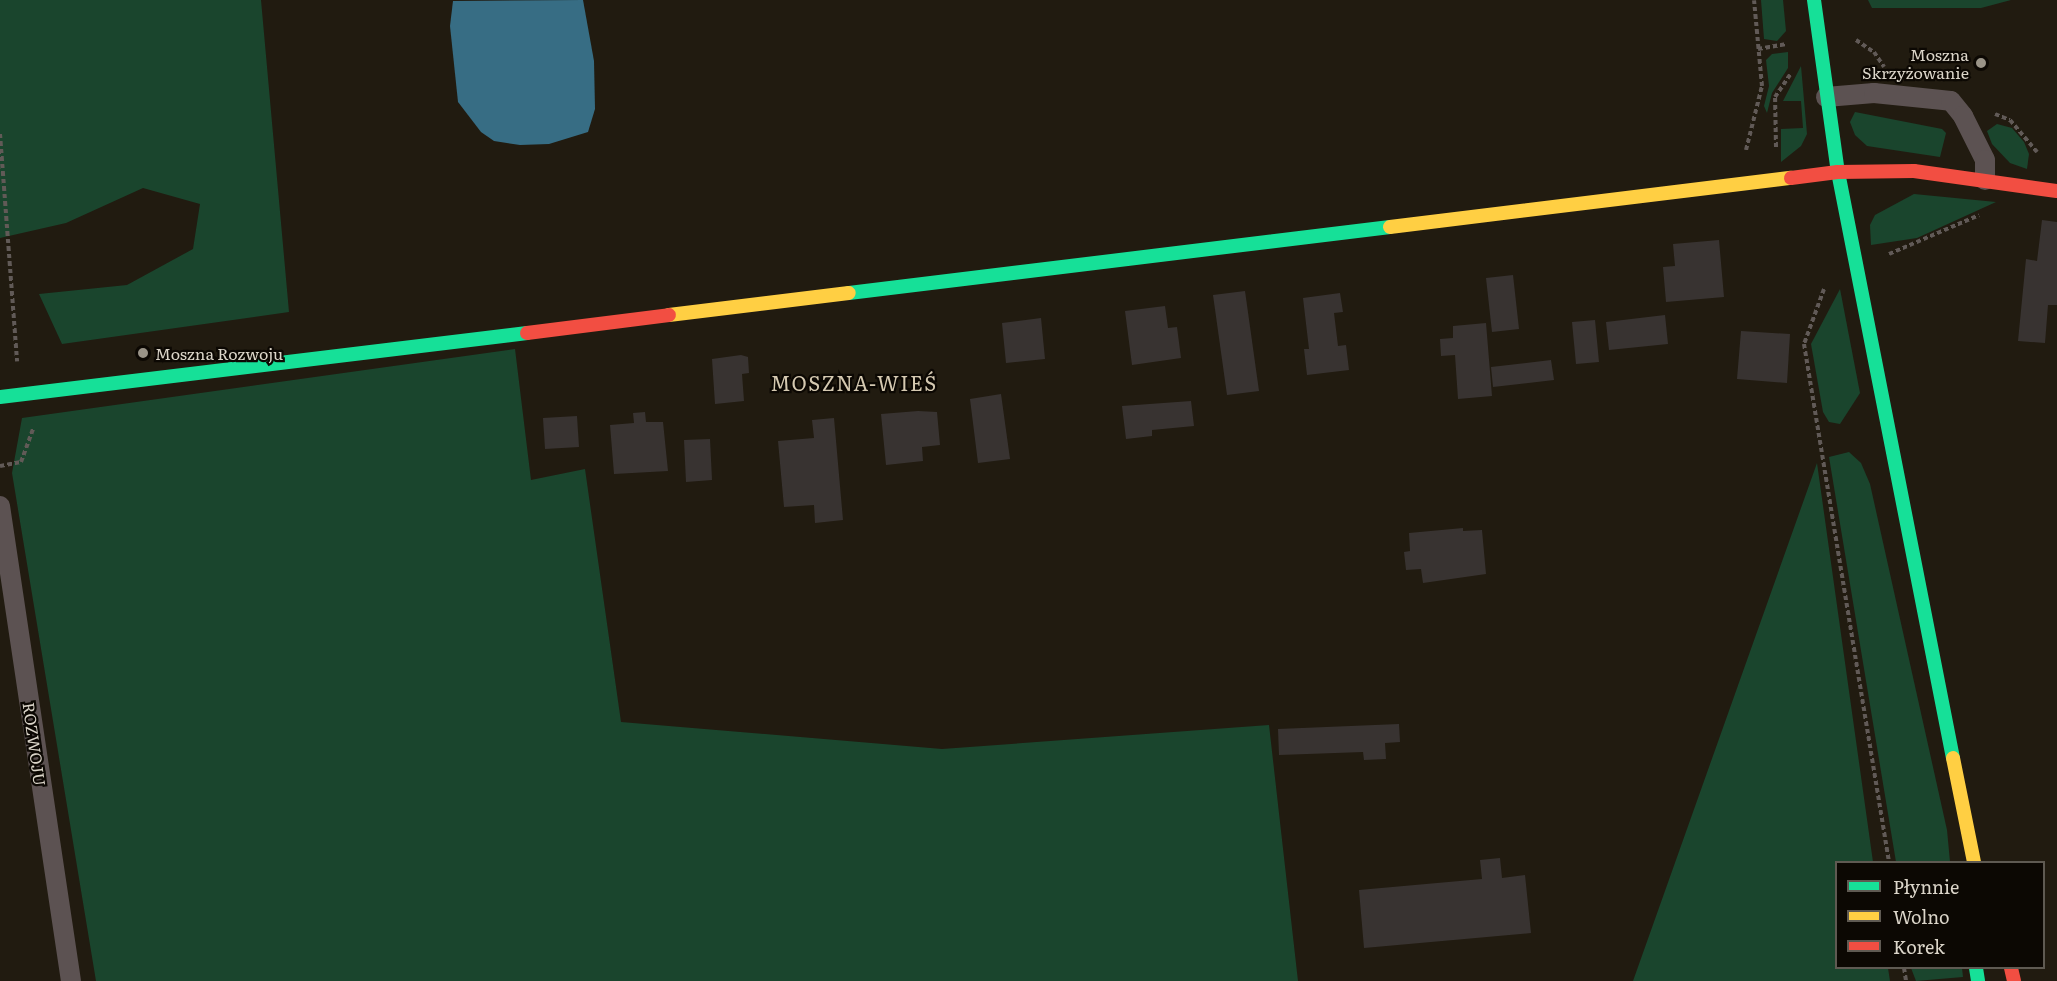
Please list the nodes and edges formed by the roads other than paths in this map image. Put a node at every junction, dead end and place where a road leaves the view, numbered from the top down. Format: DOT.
graph roads {
  1 [pos="1814,0"];
  2 [pos="1826,97"];
  3 [pos="1838,172"];
  4 [pos="1985,180"];
  5 [pos="2057,191"];
  6 [pos="0,397"];
  7 [pos="0,506"];
  8 [pos="1974,861"];
  9 [pos="71,981"];
  1 -- 2 [label="street"];
  2 -- 3 [label="street"];
  2 -- 4 [label="lane"];
  3 -- 4 [label="street"];
  3 -- 6 [label="street"];
  3 -- 8 [label="street"];
  4 -- 5 [label="street"];
  7 -- 9 [label="lane, ROZWOJU"];
}
